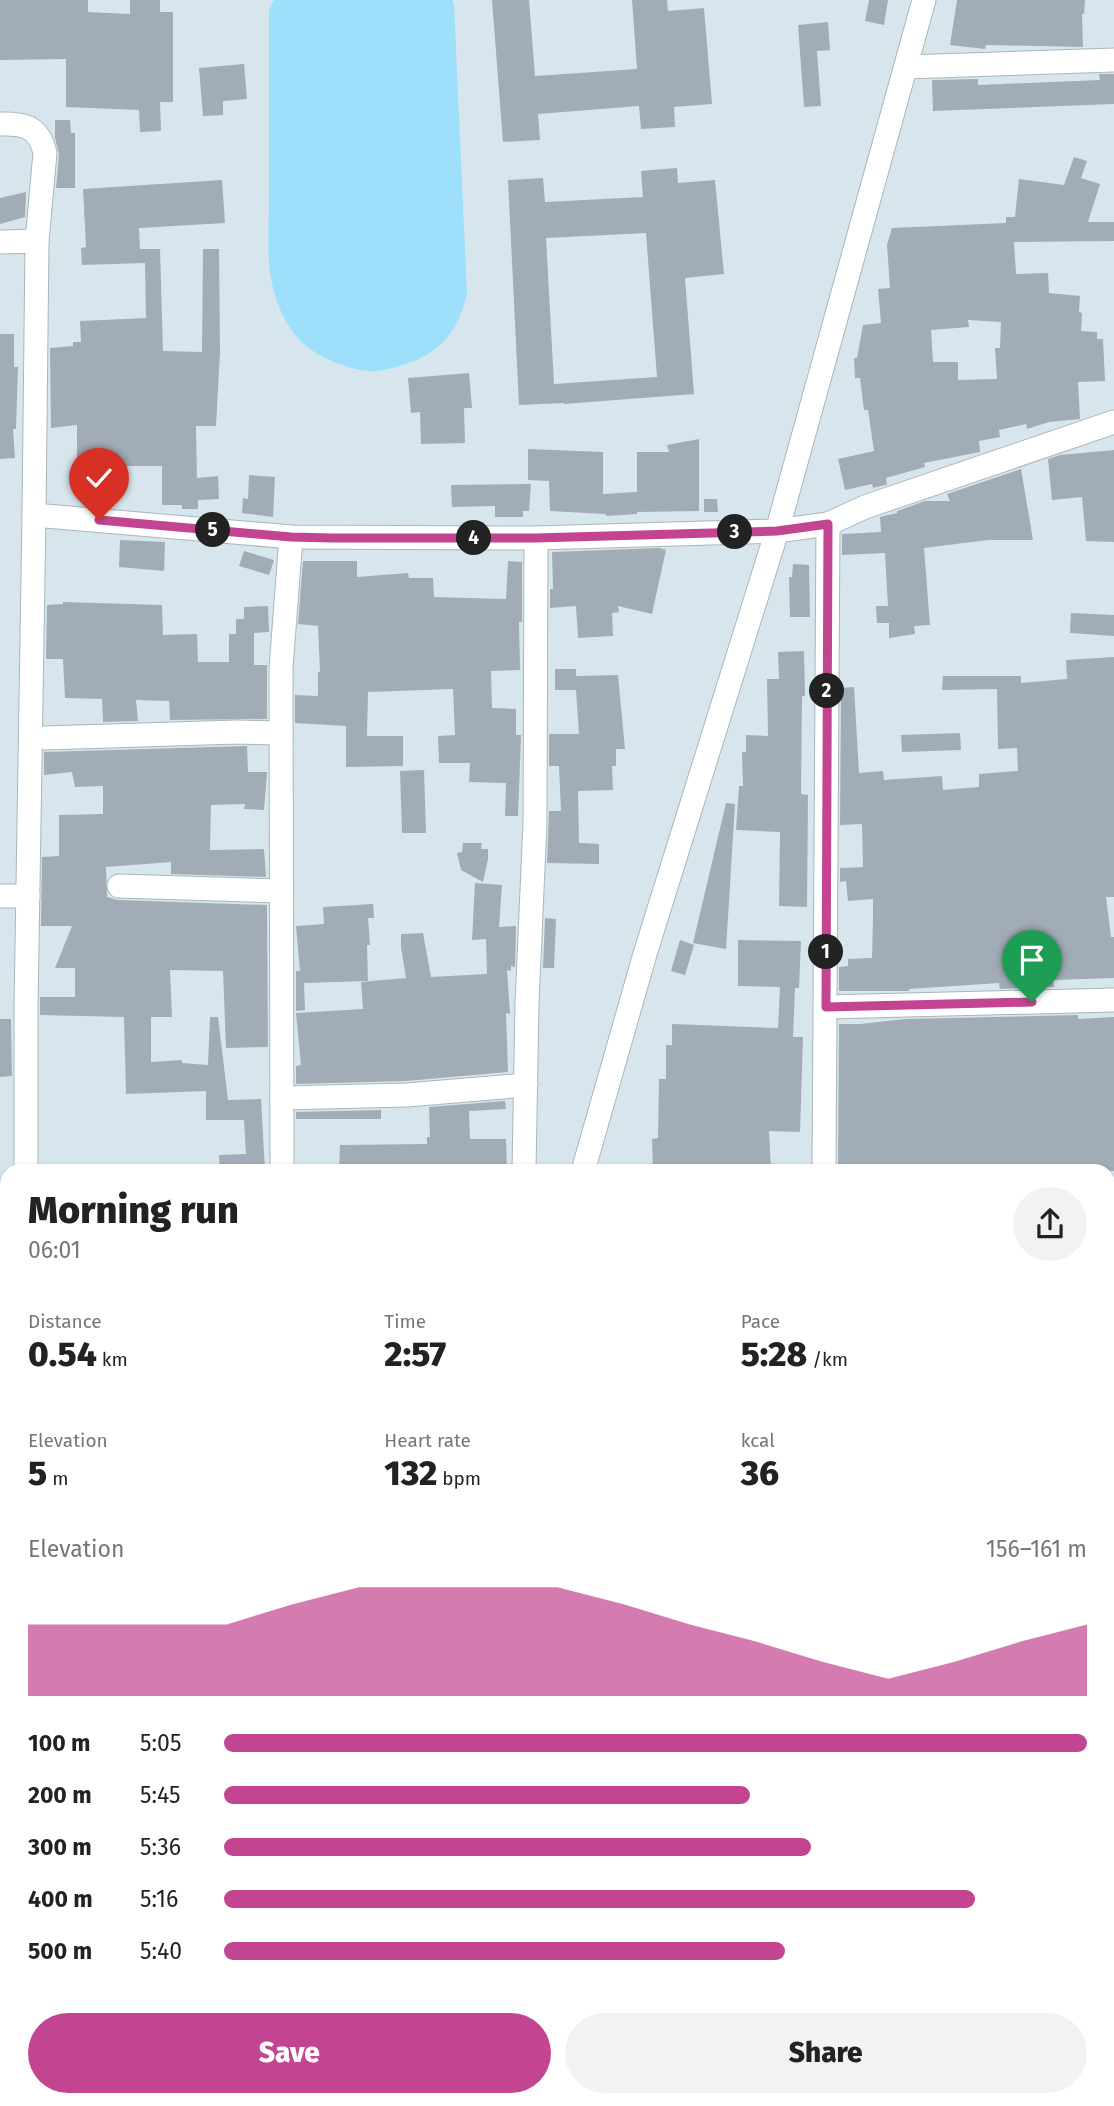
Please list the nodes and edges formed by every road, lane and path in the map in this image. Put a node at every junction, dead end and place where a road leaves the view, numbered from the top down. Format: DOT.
graph roads {
  1 [pos="920,4"];
  2 [pos="1114,60"];
  3 [pos="906,67"];
  4 [pos="0,124"];
  5 [pos="37,241"];
  6 [pos="0,242"];
  7 [pos="1114,422"];
  8 [pos="34,515"];
  9 [pos="828,524"];
  10 [pos="777,531"];
  11 [pos="291,537"];
  12 [pos="536,538"];
  13 [pos="281,733"];
  14 [pos="45,738"];
  15 [pos="119,886"];
  16 [pos="281,891"];
  17 [pos="0,896"];
  18 [pos="27,896"];
  19 [pos="1114,1000"];
  20 [pos="826,1007"];
  21 [pos="526,1084"];
  22 [pos="282,1098"];
  23 [pos="26,1164"];
  24 [pos="282,1164"];
  25 [pos="524,1164"];
  26 [pos="585,1164"];
  27 [pos="824,1164"];
  1 -- 3 [label="street"];
  2 -- 3 [label="street"];
  3 -- 10 [label="street"];
  4 -- 5 [label="street"];
  5 -- 6 [label="street"];
  5 -- 8 [label="street"];
  7 -- 9 [label="street"];
  8 -- 11 [label="street"];
  8 -- 18 [label="street"];
  9 -- 10 [label="street"];
  9 -- 20 [label="street"];
  10 -- 12 [label="street"];
  10 -- 26 [label="street"];
  11 -- 12 [label="street"];
  11 -- 13 [label="street"];
  12 -- 21 [label="street"];
  13 -- 14 [label="street"];
  13 -- 16 [label="street"];
  15 -- 16 [label="street"];
  16 -- 22 [label="street"];
  17 -- 18 [label="street"];
  18 -- 23 [label="street"];
  19 -- 20 [label="street"];
  20 -- 27 [label="street"];
  21 -- 22 [label="street"];
  21 -- 25 [label="street"];
  22 -- 24 [label="street"];
}
